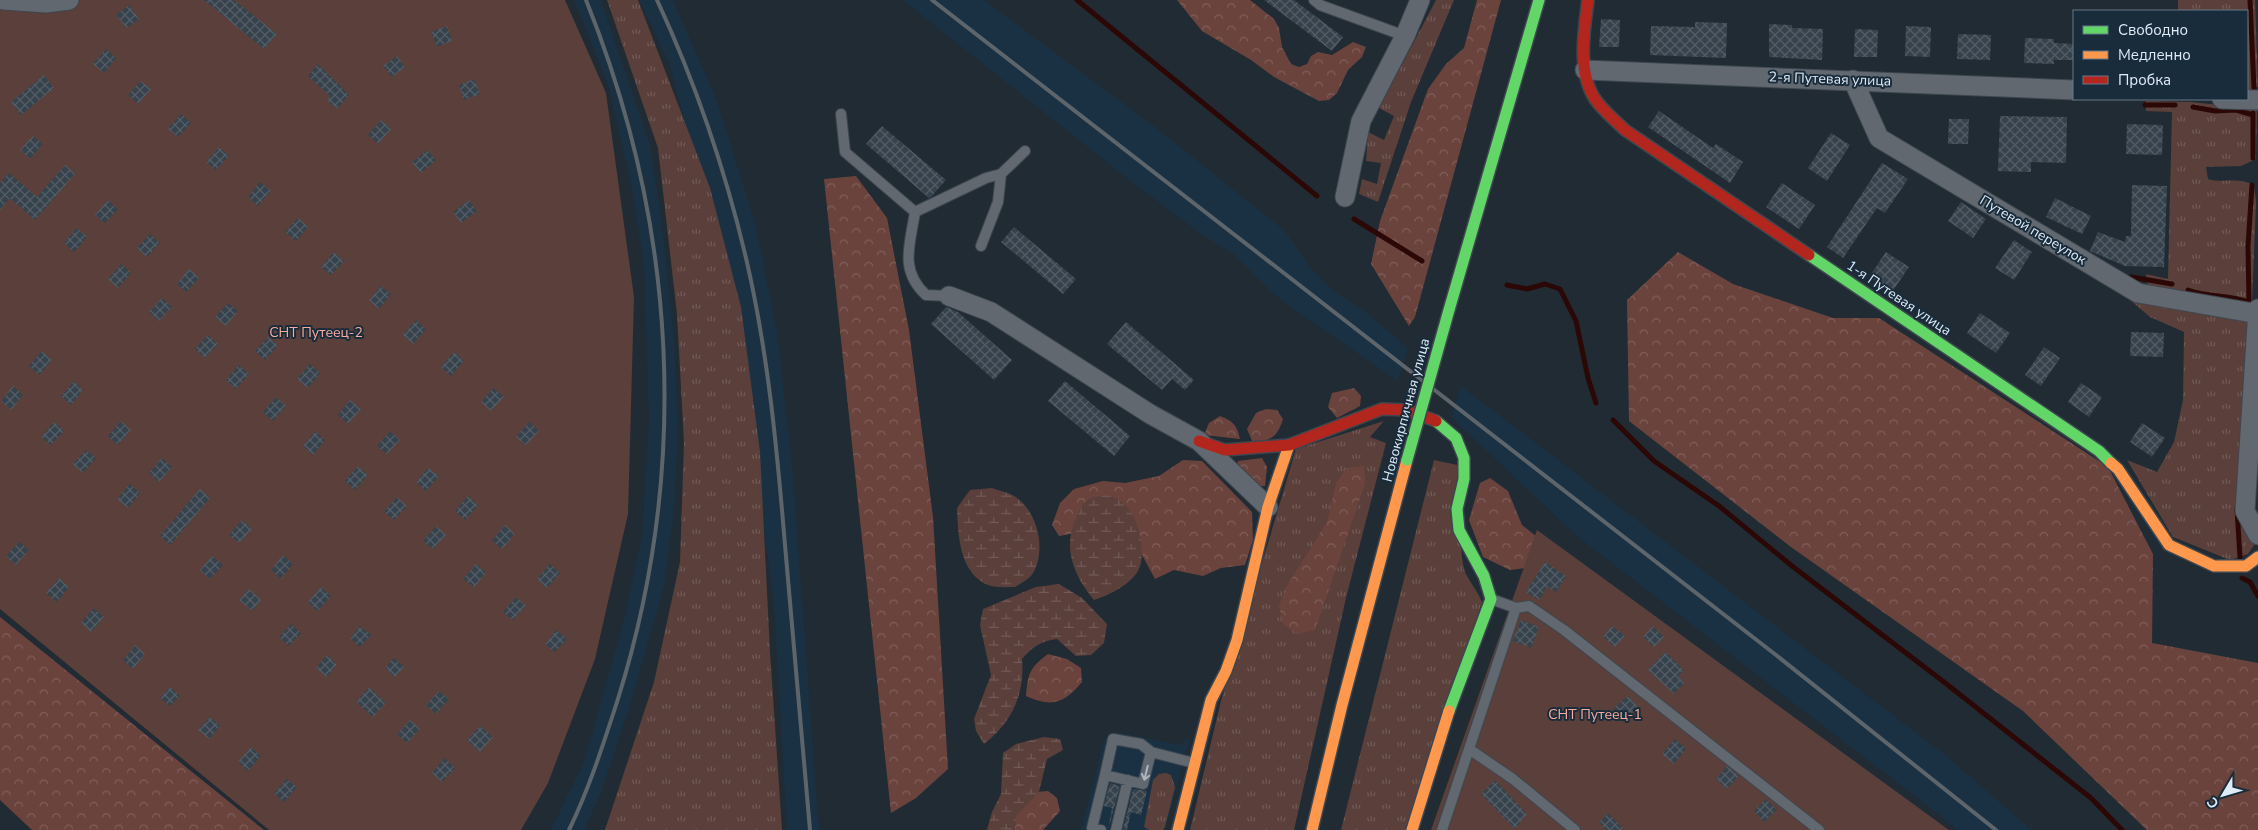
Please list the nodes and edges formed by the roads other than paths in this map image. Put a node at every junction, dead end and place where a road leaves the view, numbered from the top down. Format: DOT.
graph roads {
  1 [pos="4,0"];
  2 [pos="69,0"];
  3 [pos="1314,0"];
  4 [pos="1420,0"];
  5 [pos="1539,0"];
  6 [pos="1588,0"];
  7 [pos="1405,36"];
  8 [pos="1585,70"];
  9 [pos="1853,80"];
  10 [pos="2073,90"];
  11 [pos="841,114"];
  12 [pos="1025,151"];
  13 [pos="1001,174"];
  14 [pos="1345,197"];
  15 [pos="915,212"];
  16 [pos="981,246"];
  17 [pos="948,296"];
  18 [pos="2258,309"];
  19 [pos="2258,314"];
  20 [pos="1199,441"];
  21 [pos="1289,445"];
  22 [pos="1268,507"];
  23 [pos="2258,535"];
  24 [pos="2258,557"];
  25 [pos="1490,599"];
  26 [pos="1516,608"];
  27 [pos="1469,749"];
  28 [pos="1151,752"];
  29 [pos="1195,763"];
  30 [pos="1105,775"];
  31 [pos="1128,780"];
  32 [pos="1095,829"];
  33 [pos="1116,830"];
  34 [pos="1178,830"];
  35 [pos="1312,830"];
  36 [pos="1412,830"];
  37 [pos="1442,830"];
  38 [pos="1575,830"];
  39 [pos="1819,830"];
  1 -- 2 [label="street"];
  3 -- 7 [label="lane"];
  4 -- 7 [label="street"];
  5 -- 35 [label="street, Новокирпичная улица, bridge"];
  6 -- 8 [label="street, 1-я Путевая улица"];
  7 -- 14 [label="street"];
  8 -- 9 [label="street, 2-я Путевая улица"];
  8 -- 24 [label="street, 1-я Путевая улица"];
  9 -- 10 [label="street, 2-я Путевая улица"];
  9 -- 19 [label="street, Путевой переулок"];
  11 -- 15 [label="lane"];
  12 -- 13 [label="lane"];
  13 -- 15 [label="lane"];
  13 -- 16 [label="lane"];
  15 -- 17 [label="lane"];
  17 -- 20 [label="street"];
  18 -- 19 [label="street"];
  19 -- 23 [label="street"];
  20 -- 21 [label="street"];
  20 -- 22 [label="street"];
  21 -- 22 [label="street"];
  21 -- 25 [label="street"];
  22 -- 29 [label="street"];
  25 -- 26 [label="lane"];
  25 -- 36 [label="street"];
  26 -- 27 [label="lane"];
  26 -- 39 [label="lane"];
  27 -- 37 [label="lane"];
  27 -- 38 [label="lane"];
  28 -- 29 [label="lane"];
  28 -- 30 [label="lane"];
  28 -- 31 [label="lane, one-way"];
  29 -- 34 [label="street"];
  30 -- 31 [label="lane"];
  30 -- 32 [label="lane"];
  31 -- 33 [label="lane"];
}
